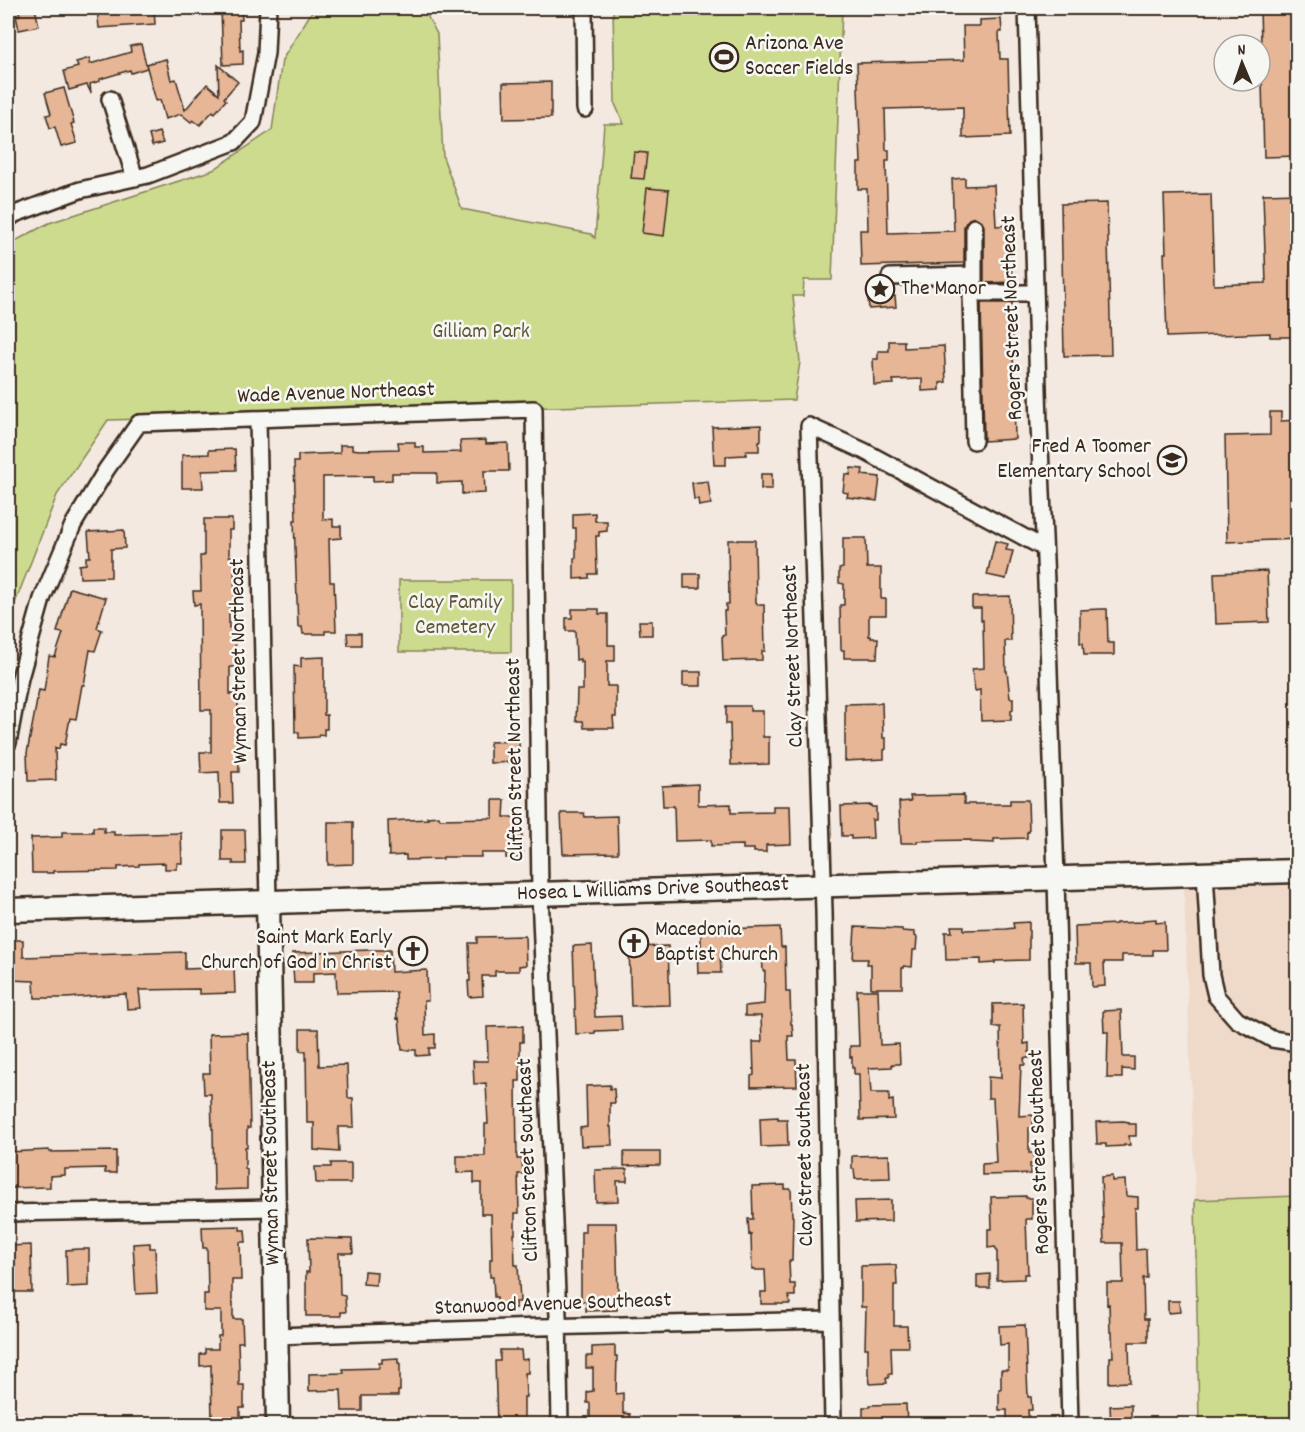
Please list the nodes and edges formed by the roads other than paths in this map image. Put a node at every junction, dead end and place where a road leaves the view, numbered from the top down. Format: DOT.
graph roads {
  1 [pos="268,8"];
  2 [pos="584,8"];
  3 [pos="1027,8"];
  4 [pos="110,99"];
  5 [pos="585,109"];
  6 [pos="135,178"];
  7 [pos="8,219"];
  8 [pos="974,227"];
  9 [pos="974,275"];
  10 [pos="890,277"];
  11 [pos="974,293"];
  12 [pos="1035,293"];
  13 [pos="534,409"];
  14 [pos="258,419"];
  15 [pos="974,441"];
  16 [pos="1044,548"];
  17 [pos="8,743"];
  18 [pos="1298,871"];
  19 [pos="1204,873"];
  20 [pos="1056,878"];
  21 [pos="823,885"];
  22 [pos="540,894"];
  23 [pos="268,902"];
  24 [pos="8,910"];
  25 [pos="1298,1042"];
  26 [pos="273,1208"];
  27 [pos="8,1213"];
  28 [pos="831,1320"];
  29 [pos="558,1326"];
  30 [pos="276,1336"];
  31 [pos="278,1425"];
  32 [pos="560,1425"];
  33 [pos="833,1425"];
  34 [pos="1070,1425"];
  1 -- 6 [label="street"];
  2 -- 5 [label="street"];
  3 -- 12 [label="street, Rogers Street Northeast"];
  4 -- 6 [label="street"];
  6 -- 7 [label="street"];
  8 -- 9 [label="street"];
  9 -- 10 [label="street"];
  9 -- 11 [label="street"];
  11 -- 12 [label="street"];
  11 -- 15 [label="street"];
  12 -- 16 [label="street, Rogers Street Northeast"];
  13 -- 14 [label="street, Wade Avenue Northeast"];
  13 -- 22 [label="street, Clifton Street Northeast"];
  14 -- 17 [label="street, Wade Avenue Northeast"];
  14 -- 23 [label="street, Wyman Street Northeast"];
  16 -- 20 [label="street, Rogers Street Northeast"];
  16 -- 21 [label="street, Clay Street Northeast"];
  18 -- 19 [label="street, Hosea L Williams Drive Southeast"];
  19 -- 20 [label="street, Hosea L Williams Drive Southeast"];
  19 -- 25 [label="street"];
  20 -- 21 [label="street, Hosea L Williams Drive Southeast"];
  20 -- 34 [label="street, Rogers Street Southeast"];
  21 -- 22 [label="street, Hosea L Williams Drive Southeast"];
  21 -- 28 [label="street, Clay Street Southeast"];
  22 -- 23 [label="street, Hosea L Williams Drive Southeast"];
  22 -- 29 [label="street, Clifton Street Southeast"];
  23 -- 24 [label="street, Hosea L Williams Drive Southeast"];
  23 -- 26 [label="street, Wyman Street Southeast"];
  26 -- 27 [label="street"];
  26 -- 30 [label="street, Wyman Street Southeast"];
  28 -- 29 [label="street, Stanwood Avenue Southeast"];
  28 -- 33 [label="street, Clay Street Southeast"];
  29 -- 30 [label="street, Stanwood Avenue Southeast"];
  29 -- 32 [label="street, Clifton Street Southeast"];
  30 -- 31 [label="street, Wyman Street Southeast"];
}
